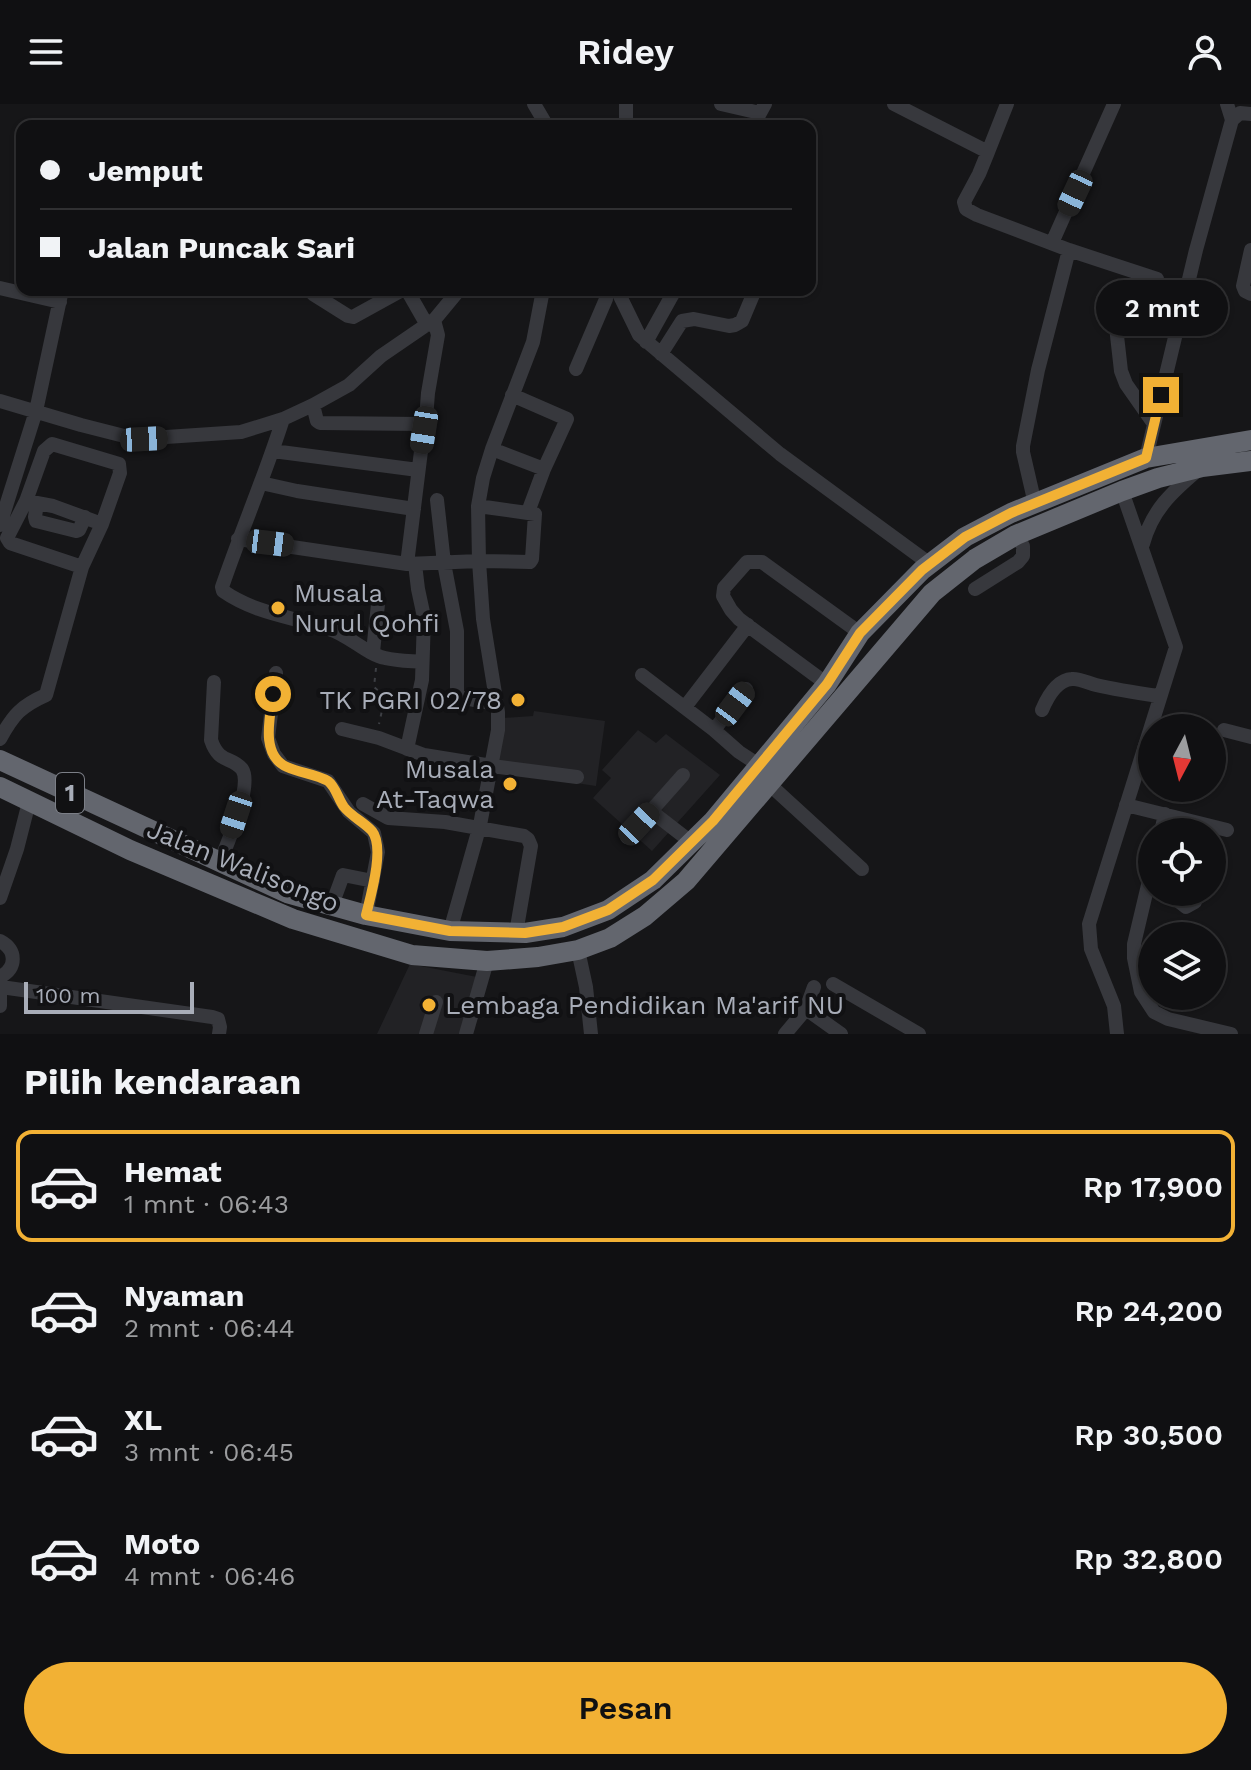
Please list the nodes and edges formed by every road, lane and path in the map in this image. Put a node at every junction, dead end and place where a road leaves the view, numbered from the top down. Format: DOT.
graph roads {
  1 [pos="721,104"];
  2 [pos="894,104"];
  3 [pos="1007,104"];
  4 [pos="1114,104"];
  5 [pos="1227,104"];
  6 [pos="919,110"];
  7 [pos="759,114"];
  8 [pos="1251,114"];
  9 [pos="1232,120"];
  10 [pos="988,152"];
  11 [pos="1052,243"];
  12 [pos="1069,250"];
  13 [pos="1251,250"];
  14 [pos="1157,279"];
  15 [pos="1251,294"];
  16 [pos="61,296"];
  17 [pos="316,296"];
  18 [pos="393,296"];
  19 [pos="409,296"];
  20 [pos="454,296"];
  21 [pos="542,296"];
  22 [pos="606,296"];
  23 [pos="620,296"];
  24 [pos="672,296"];
  25 [pos="752,296"];
  26 [pos="1115,318"];
  27 [pos="430,323"];
  28 [pos="646,342"];
  29 [pos="661,354"];
  30 [pos="576,369"];
  31 [pos="512,395"];
  32 [pos="0,401"];
  33 [pos="313,405"];
  34 [pos="36,411"];
  35 [pos="283,419"];
  36 [pos="1154,424"];
  37 [pos="424,428"];
  38 [pos="1251,440"];
  39 [pos="492,449"];
  40 [pos="273,451"];
  41 [pos="1146,458"];
  42 [pos="1251,461"];
  43 [pos="1202,467"];
  44 [pos="544,469"];
  45 [pos="418,470"];
  46 [pos="7,480"];
  47 [pos="261,483"];
  48 [pos="1122,491"];
  49 [pos="437,500"];
  50 [pos="32,502"];
  51 [pos="1035,504"];
  52 [pos="478,506"];
  53 [pos="414,509"];
  54 [pos="528,512"];
  55 [pos="102,524"];
  56 [pos="0,525"];
  57 [pos="1016,535"];
  58 [pos="238,539"];
  59 [pos="1142,545"];
  60 [pos="479,561"];
  61 [pos="444,563"];
  62 [pos="411,564"];
  63 [pos="930,564"];
  64 [pos="82,567"];
  65 [pos="975,589"];
  66 [pos="378,604"];
  67 [pos="748,625"];
  68 [pos="860,633"];
  69 [pos="375,654"];
  70 [pos="422,662"];
  71 [pos="276,673"];
  72 [pos="642,675"];
  73 [pos="214,682"];
  74 [pos="827,684"];
  75 [pos="746,689"];
  76 [pos="1159,696"];
  77 [pos="496,704"];
  78 [pos="685,707"];
  79 [pos="1042,710"];
  80 [pos="342,729"];
  81 [pos="714,730"];
  82 [pos="1226,731"];
  83 [pos="377,737"];
  84 [pos="1251,737"];
  85 [pos="0,739"];
  86 [pos="407,749"];
  87 [pos="0,760"];
  88 [pos="492,766"];
  89 [pos="764,774"];
  90 [pos="683,775"];
  91 [pos="577,777"];
  92 [pos="0,787"];
  93 [pos="29,802"];
  94 [pos="363,804"];
  95 [pos="1126,805"];
  96 [pos="651,811"];
  97 [pos="1165,814"];
  98 [pos="1164,818"];
  99 [pos="1173,818"];
  100 [pos="141,826"];
  101 [pos="479,829"];
  102 [pos="627,837"];
  103 [pos="691,842"];
  104 [pos="130,850"];
  105 [pos="220,862"];
  106 [pos="862,869"];
  107 [pos="336,894"];
  108 [pos="0,898"];
  109 [pos="370,899"];
  110 [pos="1143,906"];
  111 [pos="450,931"];
  112 [pos="516,933"];
  113 [pos="0,941"];
  114 [pos="578,950"];
  115 [pos="487,961"];
  116 [pos="0,982"];
  117 [pos="833,984"];
  118 [pos="814,987"];
  119 [pos="436,1002"];
  120 [pos="0,1006"];
  121 [pos="806,1009"];
  122 [pos="895,1021"];
  123 [pos="219,1034"];
  124 [pos="426,1034"];
  125 [pos="466,1034"];
  126 [pos="591,1034"];
  127 [pos="785,1034"];
  128 [pos="841,1034"];
  129 [pos="886,1034"];
  130 [pos="919,1034"];
  131 [pos="1117,1034"];
  132 [pos="1231,1034"];
  1 -- 7 [label="street"];
  2 -- 6 [label="street"];
  3 -- 10 [label="street"];
  4 -- 11 [label="street"];
  5 -- 9 [label="street"];
  6 -- 10 [label="street"];
  8 -- 9 [label="street"];
  9 -- 36 [label="street"];
  10 -- 11 [label="street"];
  11 -- 12 [label="street"];
  12 -- 14 [label="street"];
  12 -- 51 [label="street"];
  13 -- 15 [label="street"];
  16 -- 34 [label="street"];
  17 -- 18 [label="street"];
  19 -- 27 [label="street"];
  20 -- 27 [label="street"];
  21 -- 31 [label="street"];
  22 -- 30 [label="street"];
  23 -- 28 [label="street"];
  24 -- 28 [label="street"];
  25 -- 29 [label="street"];
  26 -- 36 [label="street"];
  27 -- 33 [label="street"];
  27 -- 37 [label="street"];
  28 -- 29 [label="street"];
  29 -- 63 [label="street"];
  31 -- 39 [label="street"];
  31 -- 44 [label="street"];
  32 -- 34 [label="street"];
  33 -- 35 [label="street"];
  33 -- 37 [label="street"];
  34 -- 35 [label="street"];
  34 -- 46 [label="street"];
  35 -- 40 [label="street"];
  36 -- 41 [label="street"];
  37 -- 45 [label="street"];
  38 -- 41 [label="highway, Jalan Walisongo / 1"];
  39 -- 44 [label="street"];
  39 -- 52 [label="street"];
  40 -- 45 [label="street"];
  40 -- 47 [label="street"];
  41 -- 51 [label="highway, Jalan Walisongo / 1"];
  42 -- 43 [label="highway, Jalan Walisongo / 1"];
  43 -- 48 [label="highway, Jalan Walisongo / 1"];
  43 -- 59 [label="street"];
  44 -- 54 [label="street"];
  45 -- 53 [label="street"];
  46 -- 56 [label="street"];
  47 -- 53 [label="street"];
  47 -- 58 [label="street"];
  48 -- 57 [label="highway, Jalan Walisongo / 1"];
  48 -- 59 [label="street"];
  49 -- 61 [label="street"];
  50 -- 55 [label="street"];
  50 -- 55 [label="street"];
  50 -- 64 [label="street"];
  51 -- 63 [label="highway, Jalan Walisongo / 1"];
  52 -- 54 [label="street"];
  52 -- 60 [label="street"];
  53 -- 62 [label="street"];
  54 -- 60 [label="street"];
  55 -- 64 [label="street"];
  57 -- 65 [label="street"];
  57 -- 89 [label="highway, Jalan Walisongo / 1"];
  58 -- 62 [label="street"];
  58 -- 69 [label="street"];
  59 -- 76 [label="street"];
  60 -- 61 [label="street"];
  60 -- 77 [label="street"];
  61 -- 62 [label="street"];
  61 -- 77 [label="street"];
  62 -- 70 [label="street"];
  63 -- 68 [label="highway, Jalan Walisongo / 1"];
  64 -- 85 [label="street"];
  66 -- 69 [label="street"];
  67 -- 68 [label="street"];
  67 -- 74 [label="street"];
  67 -- 78 [label="street"];
  68 -- 74 [label="highway, Jalan Walisongo / 1"];
  69 -- 70 [label="street"];
  69 -- 83 [label="path"];
  70 -- 86 [label="street"];
  71 -- 109 [label="street"];
  72 -- 78 [label="street"];
  73 -- 105 [label="street"];
  74 -- 89 [label="highway, Jalan Walisongo / 1"];
  75 -- 81 [label="street"];
  76 -- 79 [label="street"];
  76 -- 95 [label="street"];
  77 -- 88 [label="street"];
  78 -- 81 [label="street"];
  80 -- 83 [label="street"];
  81 -- 89 [label="street"];
  82 -- 84 [label="street"];
  83 -- 86 [label="street"];
  86 -- 88 [label="street"];
  87 -- 100 [label="highway, Jalan Walisongo / 1"];
  88 -- 91 [label="street"];
  88 -- 101 [label="street"];
  89 -- 103 [label="highway, Jalan Walisongo / 1"];
  89 -- 106 [label="street"];
  89 -- 114 [label="highway, Jalan Walisongo / 1"];
  90 -- 96 [label="street"];
  92 -- 93 [label="highway, Jalan Walisongo / 1"];
  93 -- 104 [label="highway, Jalan Walisongo / 1"];
  93 -- 108 [label="street"];
  94 -- 101 [label="street"];
  95 -- 97 [label="street"];
  95 -- 131 [label="street"];
  96 -- 102 [label="street"];
  96 -- 103 [label="street"];
  97 -- 98 [label="street"];
  97 -- 99 [label="street"];
  100 -- 104 [label="highway"];
  100 -- 105 [label="highway, Jalan Walisongo / 1"];
  101 -- 111 [label="street"];
  101 -- 112 [label="street"];
  103 -- 112 [label="highway, Jalan Walisongo / 1"];
  104 -- 115 [label="highway, Jalan Walisongo / 1"];
  105 -- 107 [label="highway, Jalan Walisongo / 1"];
  107 -- 109 [label="highway, Jalan Walisongo / 1"];
  107 -- 109 [label="street"];
  109 -- 111 [label="highway, Jalan Walisongo / 1"];
  110 -- 132 [label="street"];
  111 -- 112 [label="highway, Jalan Walisongo / 1"];
  113 -- 116 [label="street"];
  114 -- 115 [label="highway, Jalan Walisongo / 1"];
  114 -- 126 [label="street"];
  115 -- 125 [label="street"];
  116 -- 120 [label="street"];
  116 -- 123 [label="street"];
  117 -- 122 [label="street"];
  118 -- 121 [label="street"];
  119 -- 124 [label="street"];
  121 -- 127 [label="street"];
  121 -- 128 [label="street"];
  122 -- 129 [label="street"];
  122 -- 130 [label="street"];
}
